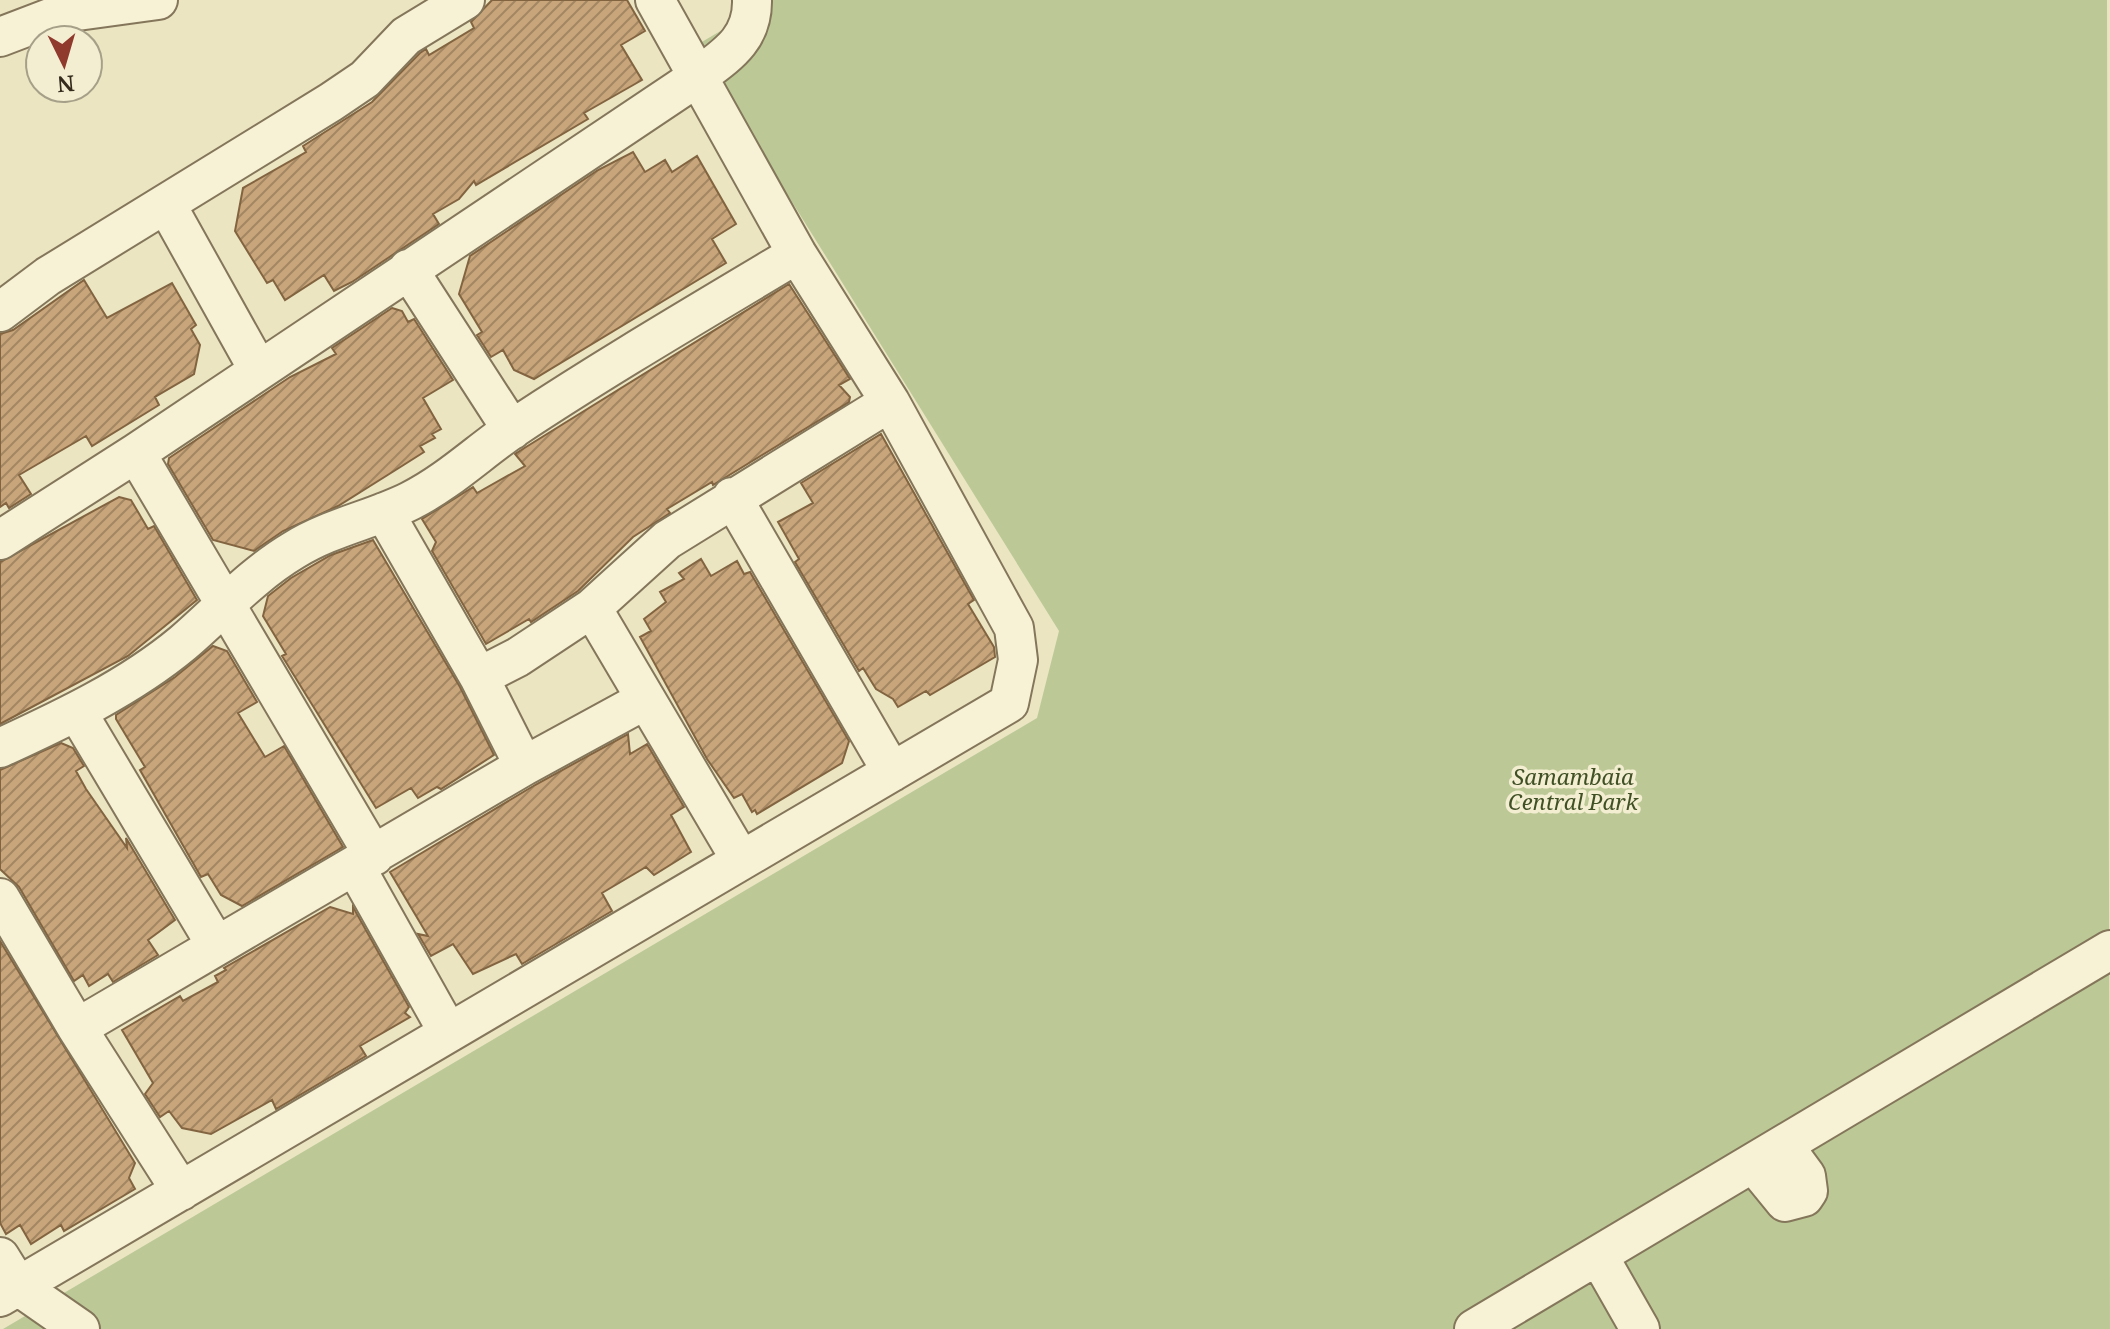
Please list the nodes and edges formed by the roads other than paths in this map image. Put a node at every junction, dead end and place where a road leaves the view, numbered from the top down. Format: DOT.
graph roads {
  1 [pos="158,0"];
  2 [pos="465,0"];
  3 [pos="655,0"];
  4 [pos="752,0"];
  5 [pos="0,37"];
  6 [pos="699,76"];
  7 [pos="166,204"];
  8 [pos="797,254"];
  9 [pos="408,269"];
  10 [pos="0,312"];
  11 [pos="258,369"];
  12 [pos="890,402"];
  13 [pos="512,430"];
  14 [pos="136,453"];
  15 [pos="732,497"];
  16 [pos="384,512"];
  17 [pos="0,540"];
  18 [pos="224,604"];
  19 [pos="592,608"];
  20 [pos="479,677"];
  21 [pos="645,700"];
  22 [pos="77,712"];
  23 [pos="0,748"];
  24 [pos="524,766"];
  25 [pos="892,772"];
  26 [pos="741,860"];
  27 [pos="365,862"];
  28 [pos="0,898"];
  29 [pos="216,945"];
  30 [pos="2110,950"];
  31 [pos="77,1028"];
  32 [pos="448,1032"];
  33 [pos="181,1191"];
  34 [pos="1599,1257"];
  35 [pos="6,1280"];
  36 [pos="80,1329"];
  37 [pos="1474,1329"];
  38 [pos="1640,1329"];
  1 -- 5 [label="street"];
  2 -- 7 [label="street"];
  3 -- 6 [label="street"];
  4 -- 6 [label="street"];
  6 -- 8 [label="street"];
  6 -- 9 [label="street"];
  7 -- 10 [label="street"];
  7 -- 11 [label="street"];
  8 -- 12 [label="street"];
  8 -- 13 [label="street"];
  9 -- 11 [label="street"];
  9 -- 13 [label="street"];
  11 -- 14 [label="street"];
  12 -- 15 [label="street"];
  12 -- 25 [label="street"];
  13 -- 16 [label="street"];
  14 -- 17 [label="street"];
  14 -- 18 [label="street"];
  15 -- 19 [label="street"];
  15 -- 25 [label="street"];
  16 -- 18 [label="street"];
  16 -- 20 [label="street"];
  18 -- 22 [label="street"];
  18 -- 27 [label="street"];
  19 -- 20 [label="street"];
  19 -- 21 [label="street"];
  20 -- 24 [label="street"];
  21 -- 24 [label="street"];
  21 -- 26 [label="street"];
  22 -- 23 [label="street"];
  22 -- 29 [label="street"];
  24 -- 27 [label="street"];
  25 -- 26 [label="street"];
  26 -- 32 [label="street"];
  27 -- 29 [label="street"];
  27 -- 32 [label="street"];
  28 -- 31 [label="street"];
  29 -- 31 [label="street"];
  30 -- 34 [label="street"];
  31 -- 33 [label="street"];
  32 -- 33 [label="street"];
  33 -- 35 [label="street"];
  34 -- 37 [label="street"];
  34 -- 38 [label="street"];
  35 -- 36 [label="street"];
}
